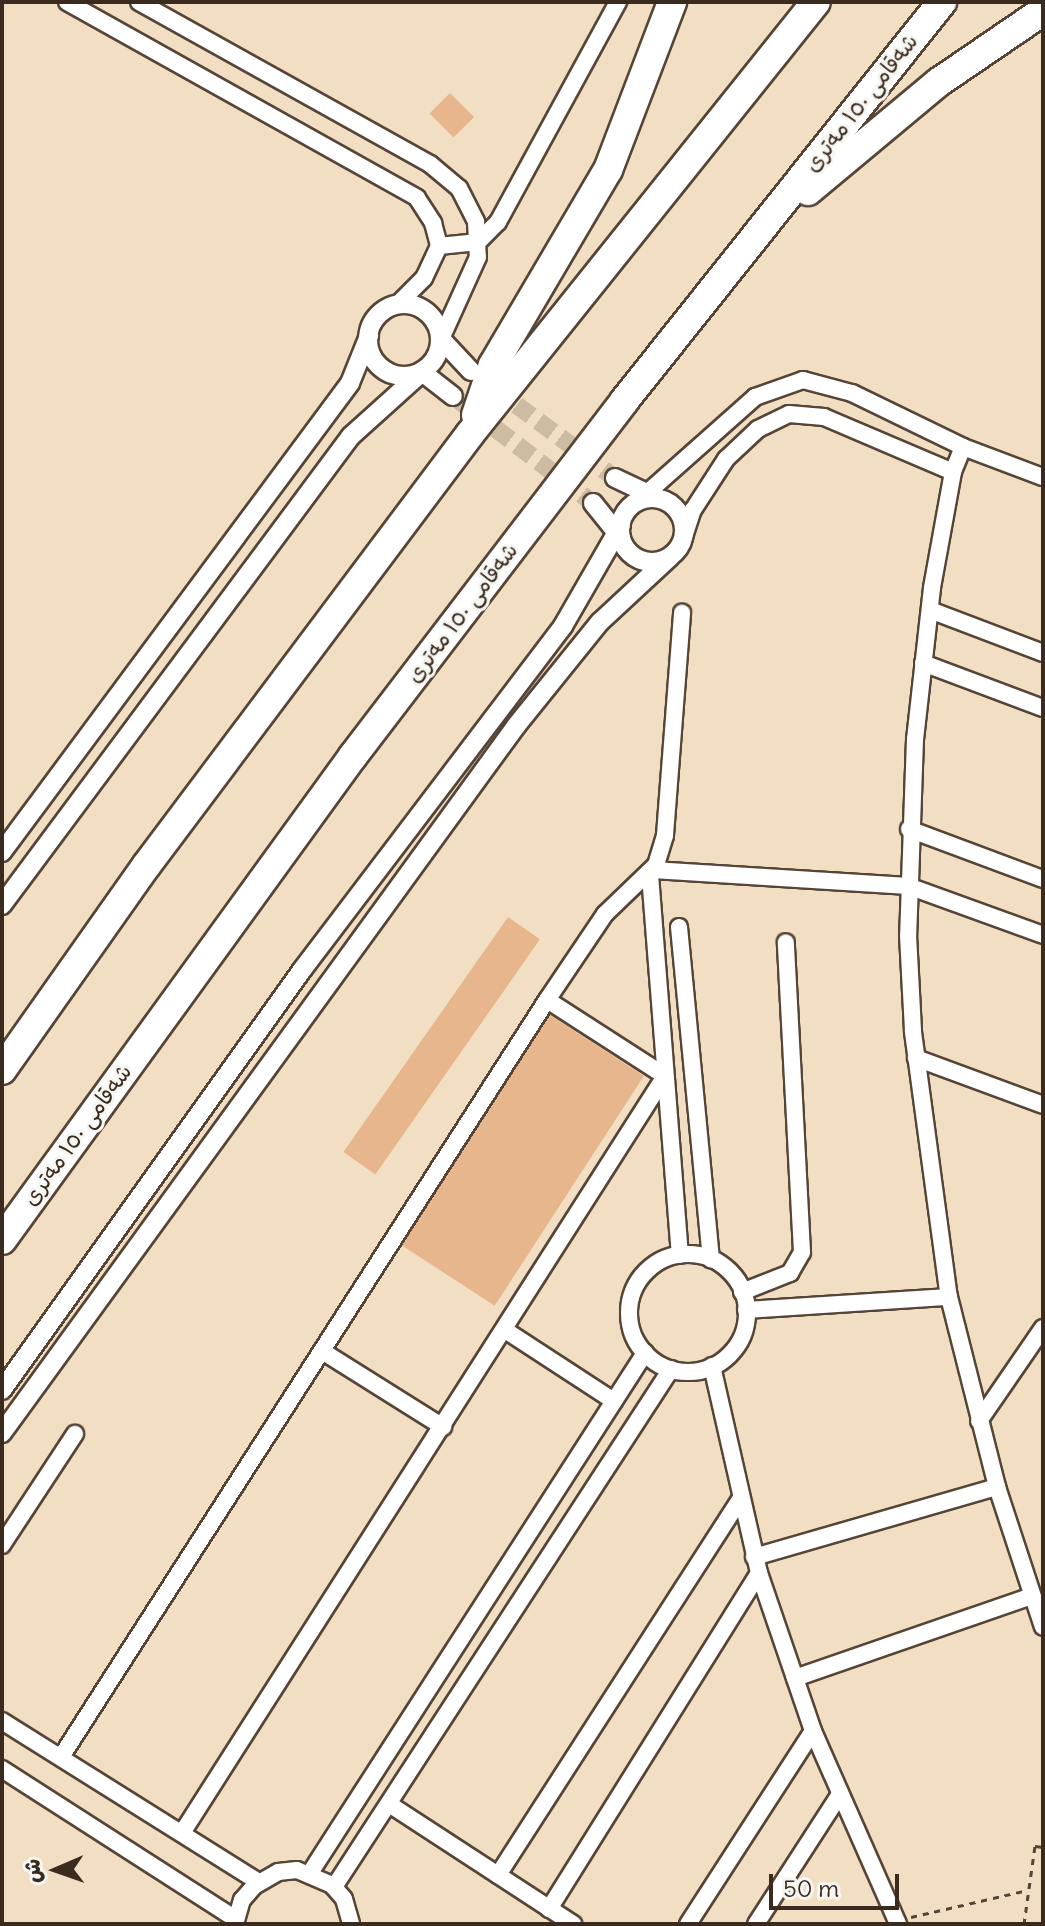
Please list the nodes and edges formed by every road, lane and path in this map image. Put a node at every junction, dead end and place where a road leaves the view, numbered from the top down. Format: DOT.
graph roads {
  1 [pos="67,2"];
  2 [pos="139,2"];
  3 [pos="618,2"];
  4 [pos="672,2"];
  5 [pos="816,2"];
  6 [pos="942,2"];
  7 [pos="1043,11"];
  8 [pos="764,227"];
  9 [pos="478,242"];
  10 [pos="439,246"];
  11 [pos="398,304"];
  12 [pos="369,336"];
  13 [pos="441,339"];
  14 [pos="471,371"];
  15 [pos="422,372"];
  16 [pos="453,396"];
  17 [pos="470,434"];
  18 [pos="963,447"];
  19 [pos="953,472"];
  20 [pos="1043,477"];
  21 [pos="615,478"];
  22 [pos="648,498"];
  23 [pos="593,503"];
  24 [pos="620,532"];
  25 [pos="683,540"];
  26 [pos="670,557"];
  27 [pos="930,610"];
  28 [pos="682,613"];
  29 [pos="1043,653"];
  30 [pos="923,663"];
  31 [pos="1043,708"];
  32 [pos="909,829"];
  33 [pos="2,852"];
  34 [pos="651,872"];
  35 [pos="1043,879"];
  36 [pos="908,886"];
  37 [pos="2,905"];
  38 [pos="679,927"];
  39 [pos="1043,935"];
  40 [pos="786,942"];
  41 [pos="547,1000"];
  42 [pos="916,1058"];
  43 [pos="2,1070"];
  44 [pos="665,1076"];
  45 [pos="1043,1105"];
  46 [pos="2,1240"];
  47 [pos="680,1255"];
  48 [pos="711,1259"];
  49 [pos="742,1292"];
  50 [pos="949,1297"];
  51 [pos="746,1310"];
  52 [pos="1043,1328"];
  53 [pos="505,1330"];
  54 [pos="322,1351"];
  55 [pos="645,1353"];
  56 [pos="712,1366"];
  57 [pos="671,1369"];
  58 [pos="2,1390"];
  59 [pos="614,1401"];
  60 [pos="979,1421"];
  61 [pos="443,1427"];
  62 [pos="2,1433"];
  63 [pos="75,1434"];
  64 [pos="997,1487"];
  65 [pos="740,1500"];
  66 [pos="2,1545"];
  67 [pos="757,1565"];
  68 [pos="1032,1596"];
  69 [pos="1043,1627"];
  70 [pos="795,1678"];
  71 [pos="2,1721"];
  72 [pos="813,1731"];
  73 [pos="61,1757"];
  74 [pos="2,1769"];
  75 [pos="840,1794"];
  76 [pos="389,1804"];
  77 [pos="182,1833"];
  78 [pos="1043,1847"];
  79 [pos="310,1873"];
  80 [pos="498,1875"];
  81 [pos="259,1882"];
  82 [pos="334,1887"];
  83 [pos="1028,1890"];
  84 [pos="549,1909"];
  85 [pos="235,1922"];
  86 [pos="897,1922"];
  87 [pos="351,1924"];
  88 [pos="573,1924"];
  89 [pos="688,1924"];
  90 [pos="756,1924"];
  91 [pos="1024,1924"];
  1 -- 10 [label="street"];
  2 -- 9 [label="street"];
  3 -- 9 [label="street"];
  4 -- 17 [label="highway"];
  5 -- 17 [label="highway"];
  6 -- 8 [label="highway, شەقامی ١٥٠ مەتری"];
  7 -- 8 [label="highway"];
  8 -- 46 [label="highway, شەقامی ١٥٠ مەتری"];
  9 -- 10 [label="street"];
  9 -- 13 [label="street"];
  10 -- 11 [label="street"];
  11 -- 12 [label="street"];
  11 -- 13 [label="street"];
  12 -- 15 [label="street"];
  12 -- 33 [label="street"];
  13 -- 14 [label="street"];
  13 -- 15 [label="street"];
  15 -- 16 [label="street"];
  15 -- 37 [label="street"];
  17 -- 43 [label="highway"];
  18 -- 19 [label="street"];
  18 -- 20 [label="street"];
  18 -- 22 [label="street"];
  19 -- 25 [label="street"];
  19 -- 27 [label="street"];
  21 -- 22 [label="street"];
  22 -- 24 [label="street"];
  22 -- 25 [label="street"];
  23 -- 24 [label="street"];
  24 -- 26 [label="street"];
  24 -- 58 [label="street"];
  25 -- 26 [label="street"];
  26 -- 62 [label="street"];
  27 -- 29 [label="street"];
  27 -- 30 [label="street"];
  28 -- 34 [label="street"];
  30 -- 31 [label="street"];
  30 -- 32 [label="street"];
  32 -- 35 [label="street"];
  32 -- 36 [label="street"];
  34 -- 36 [label="street"];
  34 -- 41 [label="street"];
  34 -- 44 [label="street"];
  36 -- 39 [label="street"];
  36 -- 42 [label="street"];
  38 -- 48 [label="street"];
  40 -- 49 [label="street"];
  41 -- 44 [label="street"];
  41 -- 54 [label="street"];
  42 -- 45 [label="street"];
  42 -- 50 [label="street"];
  44 -- 47 [label="street"];
  44 -- 53 [label="street"];
  47 -- 48 [label="street"];
  47 -- 55 [label="street"];
  48 -- 49 [label="street"];
  49 -- 51 [label="street"];
  50 -- 51 [label="street"];
  50 -- 60 [label="street"];
  51 -- 56 [label="street"];
  52 -- 60 [label="street"];
  53 -- 59 [label="street"];
  53 -- 61 [label="street"];
  54 -- 61 [label="street"];
  54 -- 73 [label="street"];
  55 -- 57 [label="street"];
  55 -- 59 [label="street"];
  56 -- 57 [label="street"];
  56 -- 65 [label="street"];
  57 -- 76 [label="street"];
  59 -- 79 [label="street"];
  60 -- 64 [label="street"];
  61 -- 77 [label="street"];
  63 -- 66 [label="street"];
  64 -- 67 [label="street"];
  64 -- 68 [label="street"];
  65 -- 67 [label="street"];
  65 -- 80 [label="street"];
  67 -- 70 [label="street"];
  67 -- 84 [label="street"];
  68 -- 69 [label="street"];
  68 -- 70 [label="street"];
  70 -- 72 [label="street"];
  71 -- 73 [label="street"];
  72 -- 75 [label="street"];
  72 -- 89 [label="street"];
  73 -- 77 [label="street"];
  74 -- 85 [label="street"];
  75 -- 86 [label="street"];
  75 -- 90 [label="street"];
  76 -- 80 [label="street"];
  76 -- 82 [label="street"];
  77 -- 81 [label="street"];
  78 -- 83 [label="path"];
  79 -- 81 [label="street"];
  79 -- 82 [label="street"];
  80 -- 84 [label="street"];
  81 -- 85 [label="street"];
  82 -- 87 [label="street"];
  83 -- 86 [label="path"];
  83 -- 91 [label="path"];
  84 -- 88 [label="street"];
}
